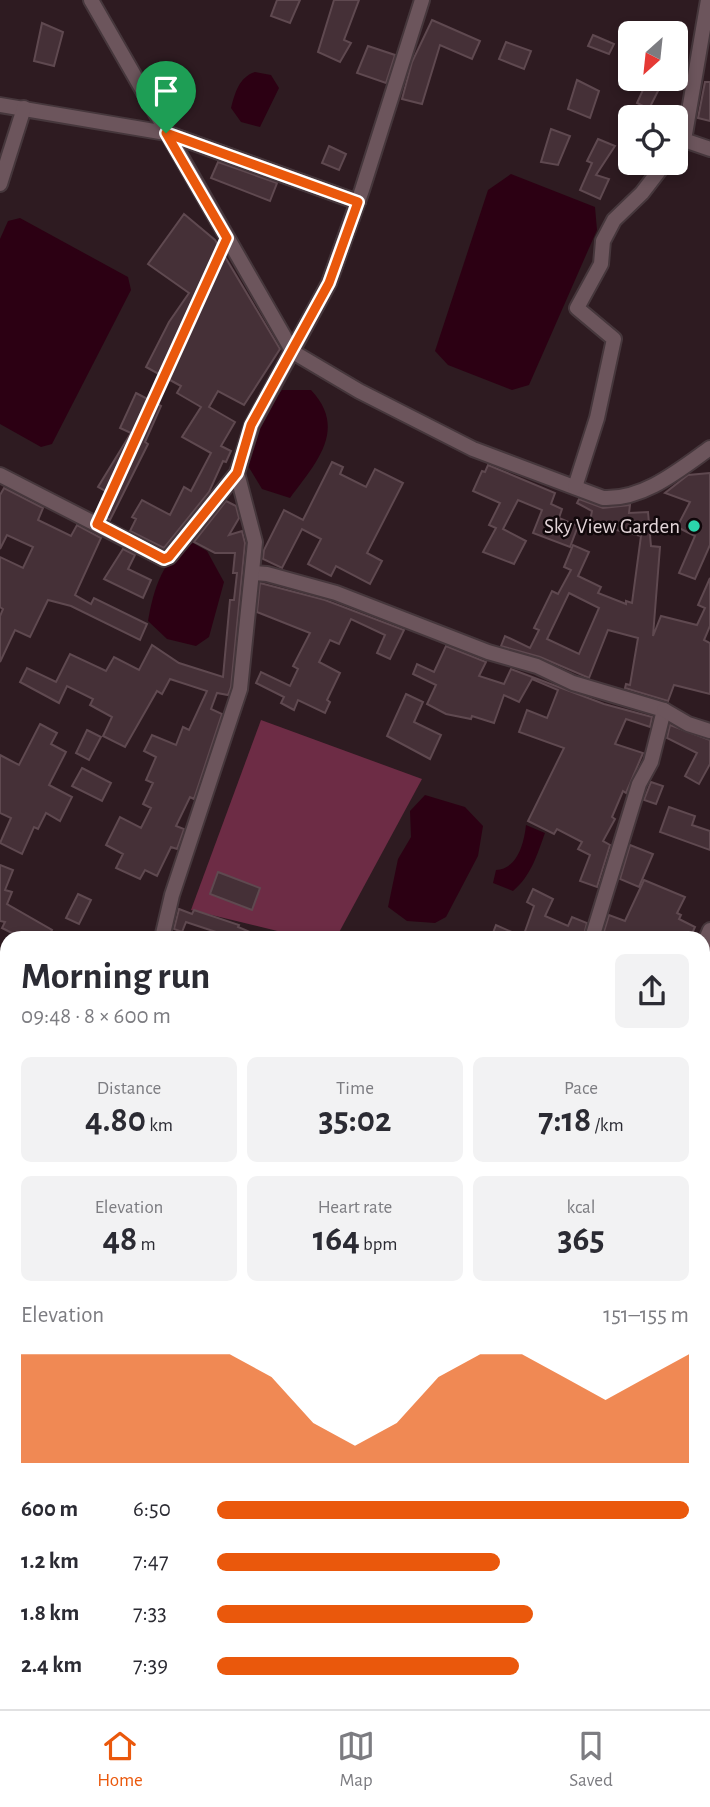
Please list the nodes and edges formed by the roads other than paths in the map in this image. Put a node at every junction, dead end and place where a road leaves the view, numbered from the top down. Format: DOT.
graph roads {
  1 [pos="92,0"];
  2 [pos="422,0"];
  3 [pos="708,0"];
  4 [pos="0,105"];
  5 [pos="688,105"];
  6 [pos="24,108"];
  7 [pos="166,133"];
  8 [pos="688,146"];
  9 [pos="710,149"];
  10 [pos="656,175"];
  11 [pos="0,184"];
  12 [pos="358,202"];
  13 [pos="293,352"];
  14 [pos="710,448"];
  15 [pos="237,473"];
  16 [pos="0,475"];
  17 [pos="575,487"];
  18 [pos="253,573"];
  19 [pos="664,710"];
  20 [pos="710,732"];
  21 [pos="164,931"];
  22 [pos="594,931"];
  1 -- 7 [label="street"];
  2 -- 12 [label="street"];
  3 -- 5 [label="street"];
  4 -- 6 [label="street"];
  6 -- 7 [label="street"];
  6 -- 11 [label="street"];
  7 -- 12 [label="street"];
  7 -- 13 [label="street"];
  8 -- 9 [label="street"];
  10 -- 17 [label="street"];
  12 -- 13 [label="street"];
  13 -- 15 [label="street"];
  13 -- 17 [label="street"];
  14 -- 17 [label="street"];
  15 -- 16 [label="street"];
  15 -- 18 [label="street"];
  18 -- 19 [label="street"];
  18 -- 21 [label="street"];
  19 -- 20 [label="street"];
  19 -- 22 [label="street"];
}
